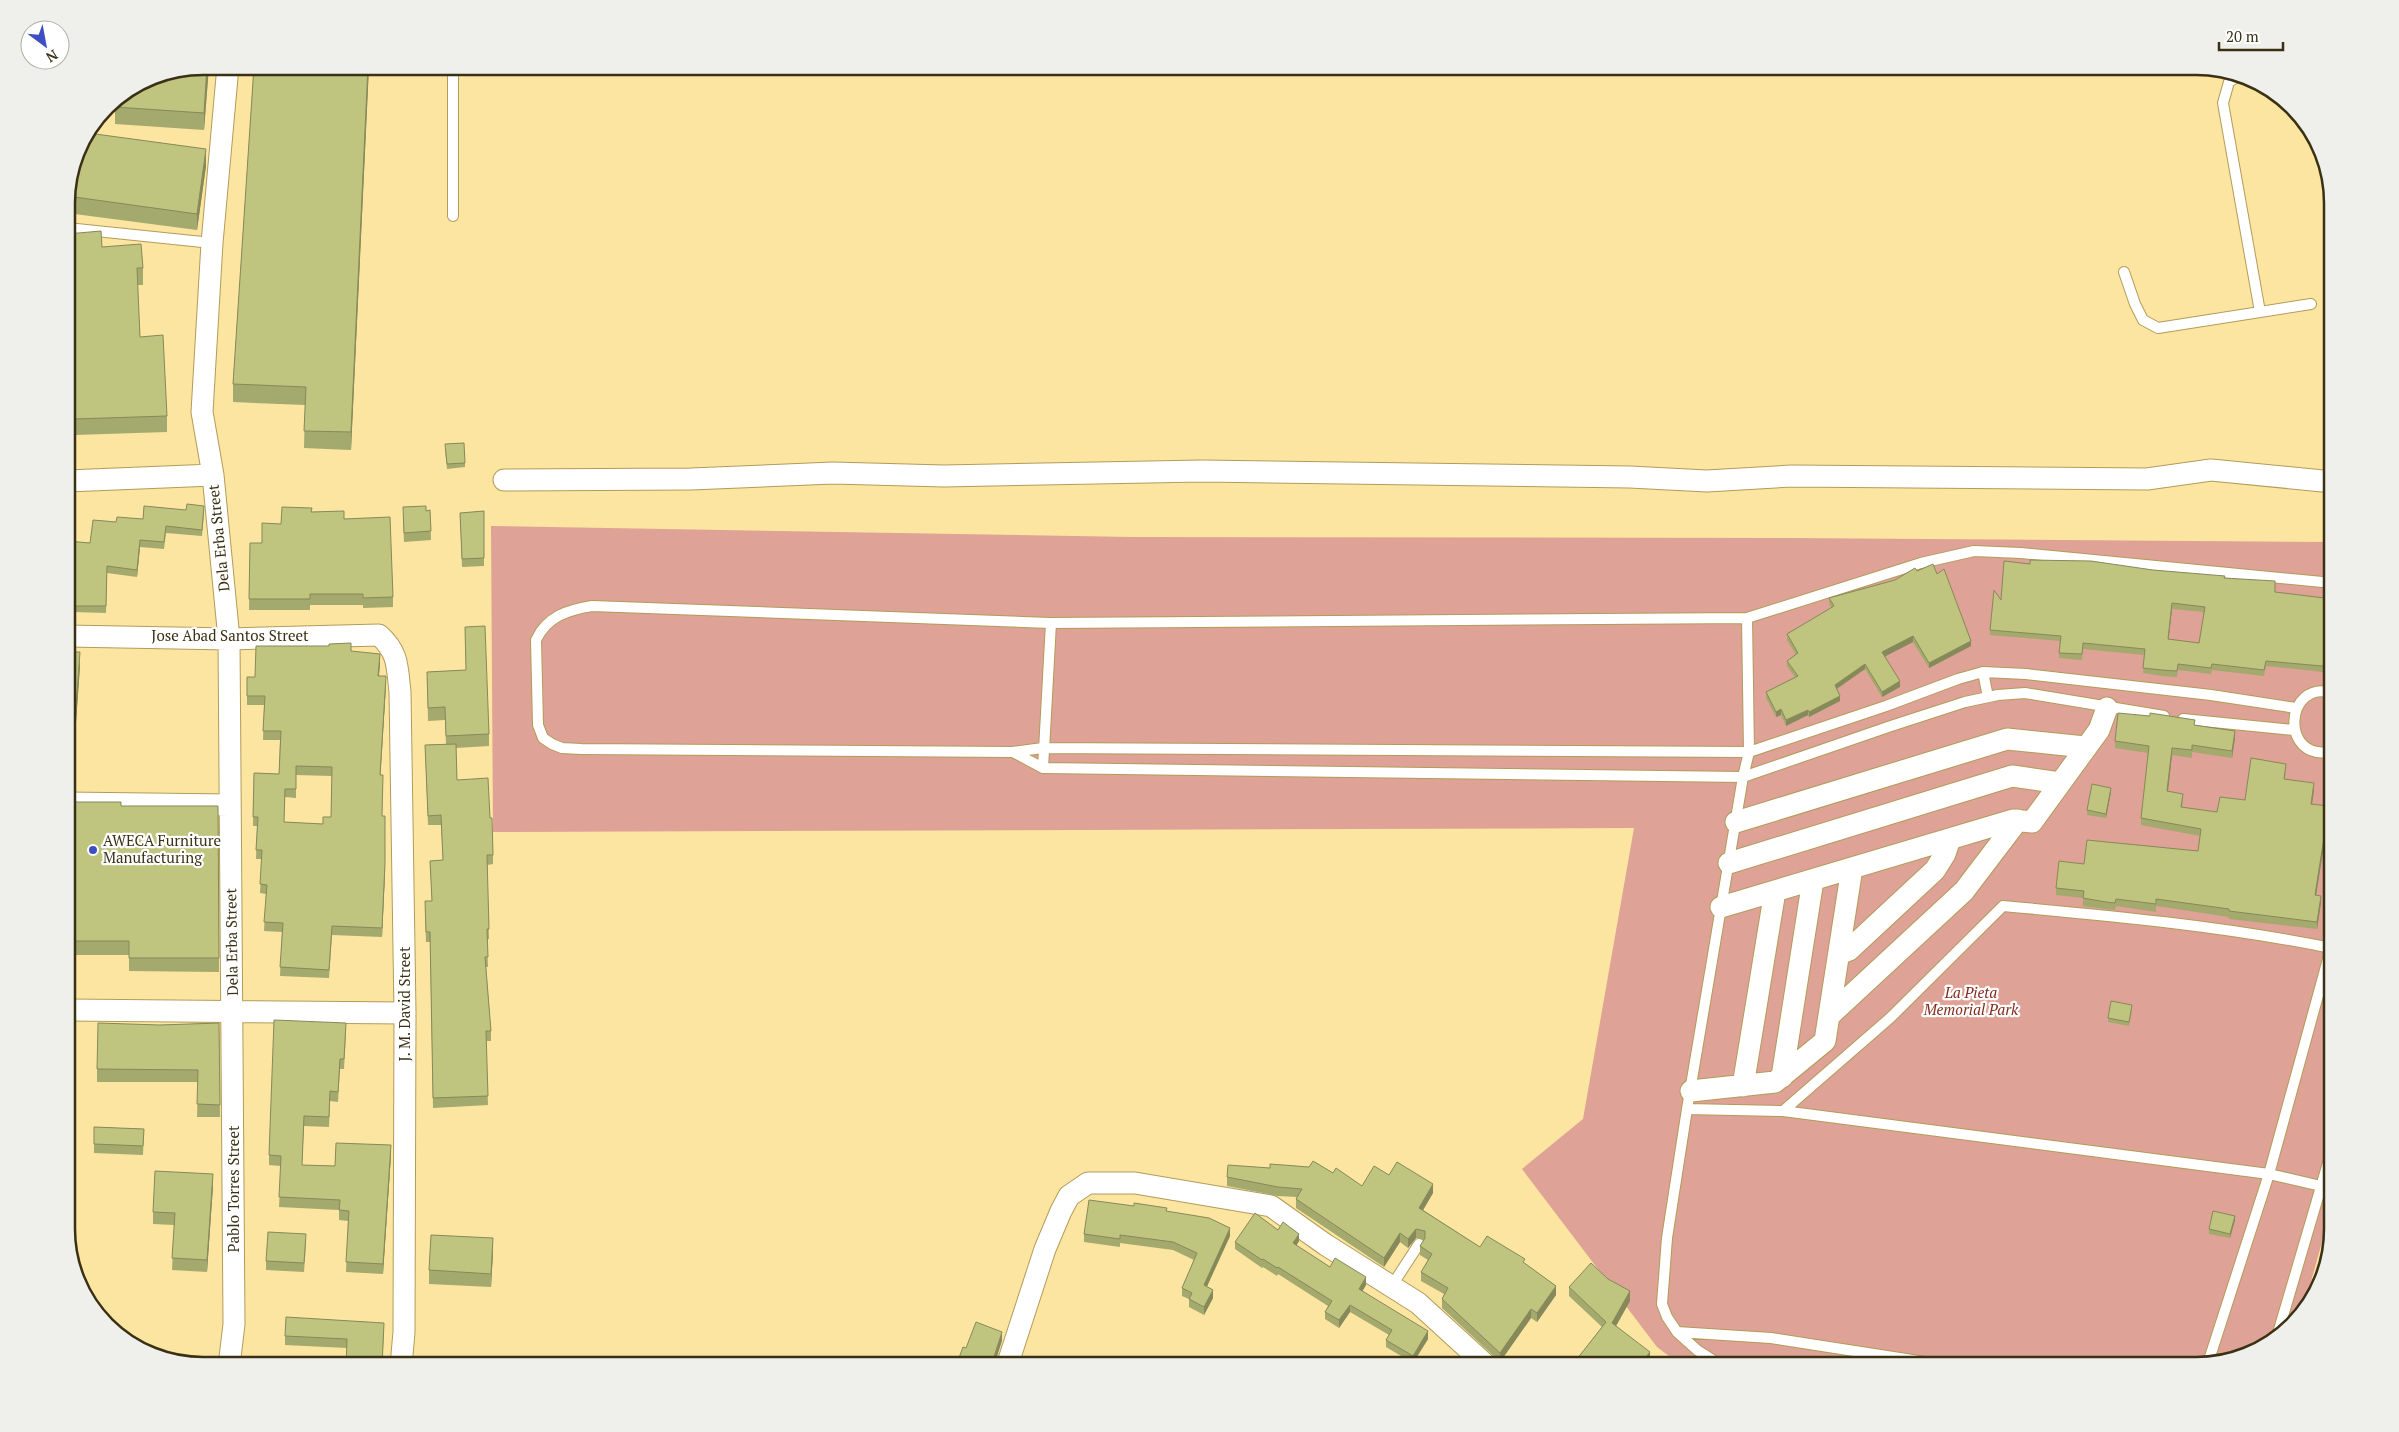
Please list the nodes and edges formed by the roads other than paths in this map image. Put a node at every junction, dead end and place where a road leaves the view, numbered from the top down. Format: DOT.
graph roads {
  1 [pos="227,75"];
  2 [pos="453,75"];
  3 [pos="2232,80"];
  4 [pos="453,216"];
  5 [pos="75,229"];
  6 [pos="212,243"];
  7 [pos="2124,272"];
  8 [pos="2311,304"];
  9 [pos="2260,312"];
  10 [pos="213,475"];
  11 [pos="504,480"];
  12 [pos="75,481"];
  13 [pos="2324,481"];
  14 [pos="2324,582"];
  15 [pos="1747,618"];
  16 [pos="1050,623"];
  17 [pos="75,636"];
  18 [pos="229,639"];
  19 [pos="389,644"];
  20 [pos="1983,672"];
  21 [pos="2324,692"];
  22 [pos="1988,697"];
  23 [pos="2107,708"];
  24 [pos="2296,708"];
  25 [pos="2294,730"];
  26 [pos="2085,747"];
  27 [pos="1043,748"];
  28 [pos="1012,752"];
  29 [pos="1749,752"];
  30 [pos="2324,752"];
  31 [pos="1043,768"];
  32 [pos="1743,777"];
  33 [pos="2060,783"];
  34 [pos="75,803"];
  35 [pos="230,806"];
  36 [pos="2018,820"];
  37 [pos="1736,822"];
  38 [pos="1950,839"];
  39 [pos="1889,857"];
  40 [pos="1729,863"];
  41 [pos="1852,868"];
  42 [pos="1813,880"];
  43 [pos="1775,891"];
  44 [pos="1847,901"];
  45 [pos="1721,907"];
  46 [pos="2324,947"];
  47 [pos="1839,954"];
  48 [pos="2324,974"];
  49 [pos="75,1010"];
  50 [pos="233,1011"];
  51 [pos="405,1013"];
  52 [pos="1829,1016"];
  53 [pos="1782,1077"];
  54 [pos="1743,1086"];
  55 [pos="1689,1100"];
  56 [pos="1783,1111"];
  57 [pos="2269,1174"];
  58 [pos="2324,1176"];
  59 [pos="2321,1186"];
  60 [pos="1419,1244"];
  61 [pos="1391,1287"];
  62 [pos="2281,1324"];
  63 [pos="1677,1332"];
  64 [pos="2210,1356"];
  65 [pos="230,1357"];
  66 [pos="402,1357"];
  67 [pos="1010,1357"];
  68 [pos="1477,1357"];
  69 [pos="1708,1357"];
  70 [pos="1894,1357"];
  1 -- 6 [label="street, Dela Erba Street"];
  2 -- 4 [label="lane"];
  3 -- 9 [label="lane"];
  5 -- 6 [label="lane"];
  6 -- 10 [label="street, Dela Erba Street"];
  7 -- 9 [label="lane"];
  8 -- 9 [label="lane"];
  10 -- 12 [label="street"];
  10 -- 18 [label="street, Dela Erba Street"];
  11 -- 13 [label="street"];
  14 -- 15 [label="lane"];
  15 -- 16 [label="lane"];
  15 -- 29 [label="lane"];
  16 -- 27 [label="lane"];
  16 -- 28 [label="lane"];
  17 -- 18 [label="street, Jose Abad Santos Street"];
  18 -- 19 [label="street, Jose Abad Santos Street"];
  18 -- 35 [label="street, Dela Erba Street"];
  19 -- 51 [label="street, J. M. David Street"];
  20 -- 22 [label="lane"];
  20 -- 24 [label="lane"];
  20 -- 29 [label="lane"];
  21 -- 24 [label="lane"];
  22 -- 23 [label="lane"];
  22 -- 32 [label="lane"];
  23 -- 25 [label="lane"];
  23 -- 26 [label="street"];
  24 -- 25 [label="lane"];
  25 -- 30 [label="lane"];
  26 -- 33 [label="street"];
  26 -- 37 [label="street"];
  27 -- 28 [label="lane"];
  27 -- 29 [label="lane"];
  27 -- 31 [label="lane"];
  28 -- 31 [label="lane"];
  29 -- 32 [label="lane"];
  31 -- 32 [label="lane"];
  32 -- 37 [label="lane"];
  33 -- 36 [label="street"];
  33 -- 40 [label="street"];
  34 -- 35 [label="street"];
  35 -- 50 [label="street, Dela Erba Street"];
  36 -- 38 [label="street"];
  36 -- 52 [label="street"];
  37 -- 40 [label="lane"];
  38 -- 39 [label="street"];
  38 -- 47 [label="street"];
  39 -- 41 [label="street"];
  39 -- 44 [label="street"];
  40 -- 45 [label="lane"];
  41 -- 42 [label="street"];
  41 -- 44 [label="street"];
  42 -- 43 [label="street"];
  42 -- 53 [label="street"];
  43 -- 45 [label="street"];
  43 -- 54 [label="street"];
  44 -- 47 [label="street"];
  45 -- 55 [label="lane"];
  46 -- 56 [label="lane"];
  47 -- 52 [label="street"];
  48 -- 57 [label="lane"];
  49 -- 50 [label="street"];
  50 -- 51 [label="street"];
  50 -- 65 [label="street, Pablo Torres Street"];
  51 -- 66 [label="street, J. M. David Street"];
  52 -- 53 [label="street"];
  53 -- 54 [label="street"];
  54 -- 55 [label="street"];
  55 -- 56 [label="lane"];
  55 -- 63 [label="lane"];
  56 -- 57 [label="lane"];
  57 -- 59 [label="lane"];
  57 -- 64 [label="lane"];
  58 -- 59 [label="lane"];
  59 -- 62 [label="lane"];
  60 -- 61 [label="lane"];
  61 -- 67 [label="street"];
  61 -- 68 [label="street"];
  63 -- 69 [label="lane"];
  63 -- 70 [label="lane"];
}
